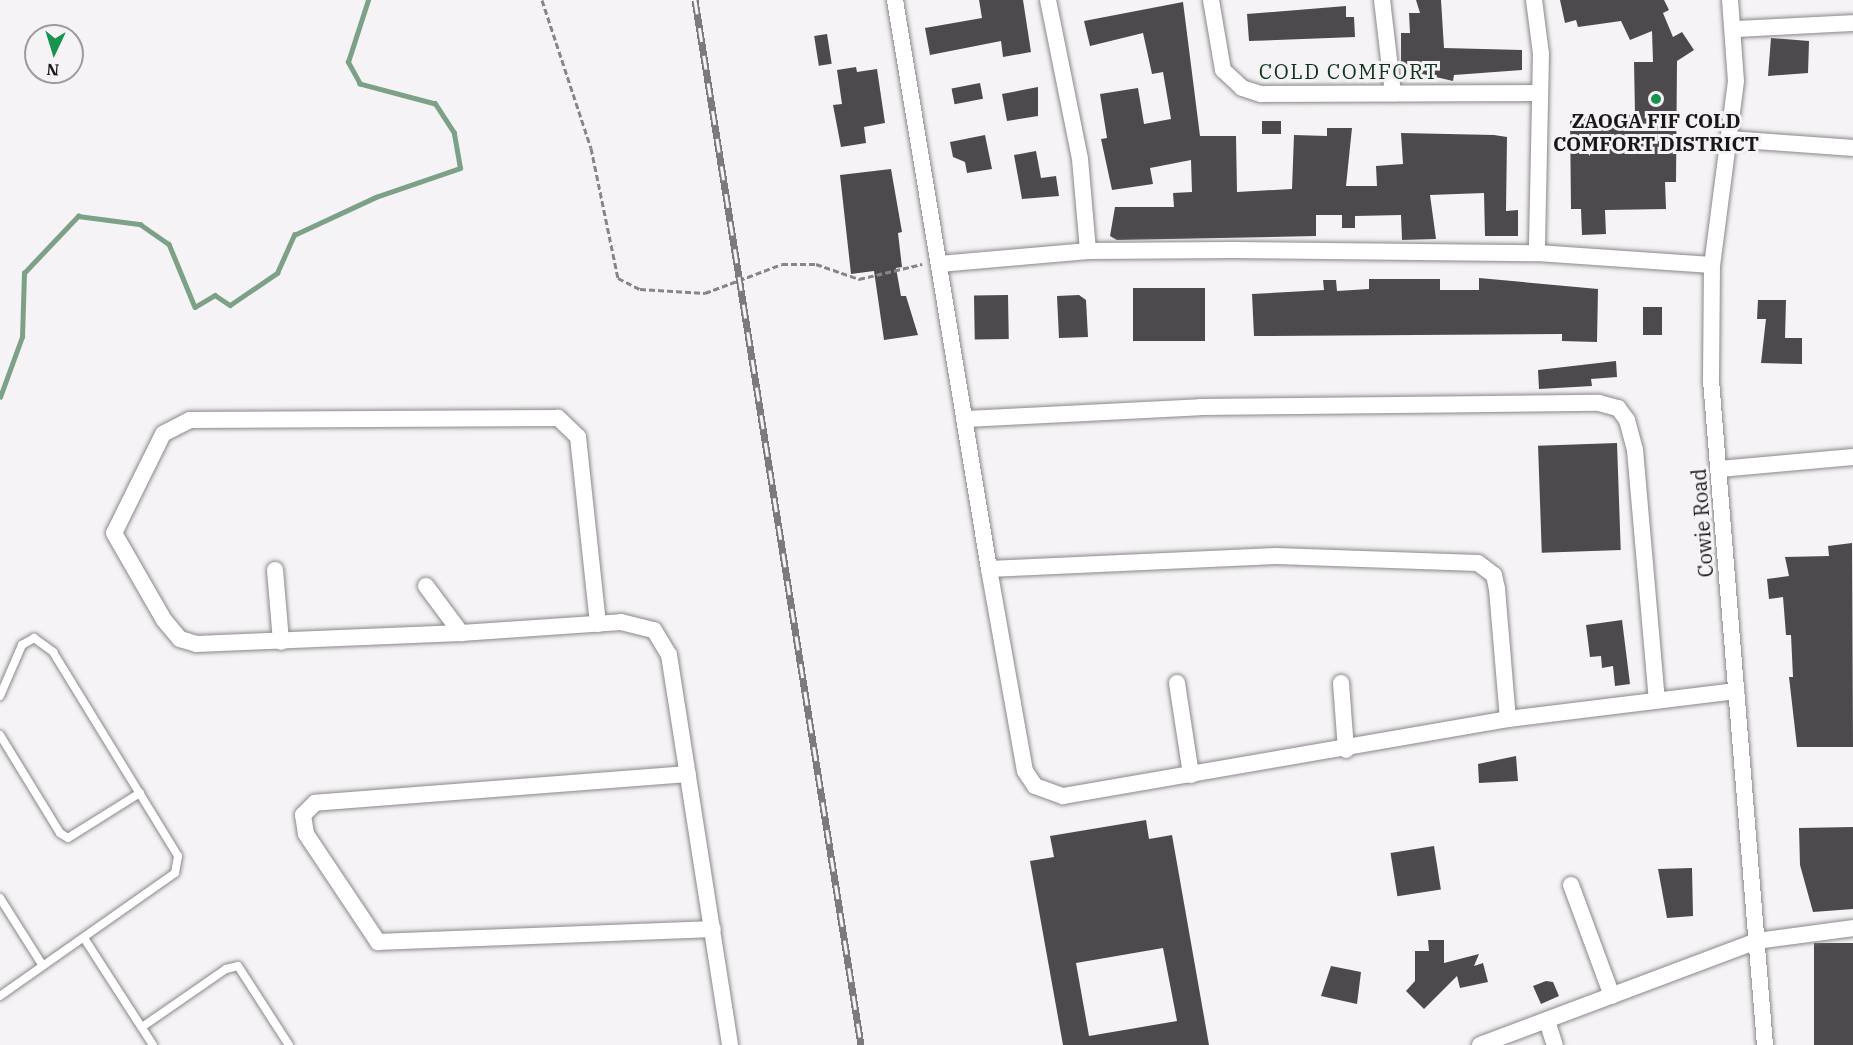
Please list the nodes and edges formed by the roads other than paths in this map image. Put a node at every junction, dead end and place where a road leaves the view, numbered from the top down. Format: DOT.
graph roads {
  1 [pos="895,0"];
  2 [pos="1047,0"];
  3 [pos="1211,0"];
  4 [pos="1382,0"];
  5 [pos="1534,0"];
  6 [pos="1730,0"];
  7 [pos="1853,23"];
  8 [pos="1735,29"];
  9 [pos="1393,93"];
  10 [pos="1539,93"];
  11 [pos="1730,139"];
  12 [pos="1853,148"];
  13 [pos="1088,251"];
  14 [pos="1537,253"];
  15 [pos="939,264"];
  16 [pos="1712,265"];
  17 [pos="966,419"];
  18 [pos="1853,457"];
  19 [pos="1719,469"];
  20 [pos="989,569"];
  21 [pos="275,570"];
  22 [pos="426,586"];
  23 [pos="598,624"];
  24 [pos="461,633"];
  25 [pos="281,642"];
  26 [pos="1177,683"];
  27 [pos="1341,683"];
  28 [pos="1736,690"];
  29 [pos="0,696"];
  30 [pos="1657,699"];
  31 [pos="1508,719"];
  32 [pos="0,735"];
  33 [pos="1346,750"];
  34 [pos="688,774"];
  35 [pos="1191,775"];
  36 [pos="140,793"];
  37 [pos="1571,885"];
  38 [pos="0,898"];
  39 [pos="1853,928"];
  40 [pos="713,929"];
  41 [pos="84,938"];
  42 [pos="1756,941"];
  43 [pos="43,966"];
  44 [pos="0,996"];
  45 [pos="1612,996"];
  46 [pos="1547,1022"];
  47 [pos="142,1028"];
  48 [pos="153,1045"];
  49 [pos="290,1045"];
  50 [pos="730,1045"];
  51 [pos="1480,1045"];
  52 [pos="1555,1045"];
  53 [pos="1765,1045"];
  1 -- 15 [label="street"];
  2 -- 13 [label="street"];
  3 -- 9 [label="street"];
  4 -- 9 [label="street"];
  5 -- 10 [label="street"];
  6 -- 8 [label="street, Cowie Road"];
  7 -- 8 [label="street"];
  8 -- 11 [label="street, Cowie Road"];
  9 -- 10 [label="street"];
  10 -- 14 [label="street"];
  11 -- 12 [label="street"];
  11 -- 16 [label="street, Cowie Road"];
  13 -- 14 [label="street"];
  13 -- 15 [label="street"];
  14 -- 16 [label="street"];
  15 -- 17 [label="street"];
  16 -- 19 [label="street, Cowie Road"];
  17 -- 20 [label="street"];
  17 -- 30 [label="street"];
  18 -- 19 [label="street"];
  19 -- 28 [label="street, Cowie Road"];
  20 -- 31 [label="street"];
  20 -- 35 [label="street"];
  21 -- 25 [label="street"];
  22 -- 24 [label="street"];
  23 -- 24 [label="street"];
  23 -- 25 [label="street"];
  23 -- 34 [label="street"];
  24 -- 25 [label="street"];
  26 -- 35 [label="street"];
  27 -- 33 [label="street"];
  28 -- 30 [label="street"];
  28 -- 42 [label="street, Cowie Road"];
  29 -- 36 [label="lane"];
  30 -- 31 [label="street"];
  31 -- 33 [label="street"];
  32 -- 36 [label="lane"];
  33 -- 35 [label="street"];
  34 -- 40 [label="street"];
  34 -- 40 [label="street"];
  36 -- 41 [label="lane"];
  37 -- 45 [label="street"];
  38 -- 43 [label="lane"];
  39 -- 42 [label="street"];
  40 -- 50 [label="street"];
  41 -- 43 [label="lane"];
  41 -- 47 [label="lane"];
  42 -- 45 [label="street"];
  42 -- 53 [label="street, Cowie Road"];
  43 -- 44 [label="lane"];
  45 -- 46 [label="street"];
  46 -- 51 [label="street"];
  46 -- 52 [label="street"];
  47 -- 48 [label="lane"];
  47 -- 49 [label="lane"];
}
